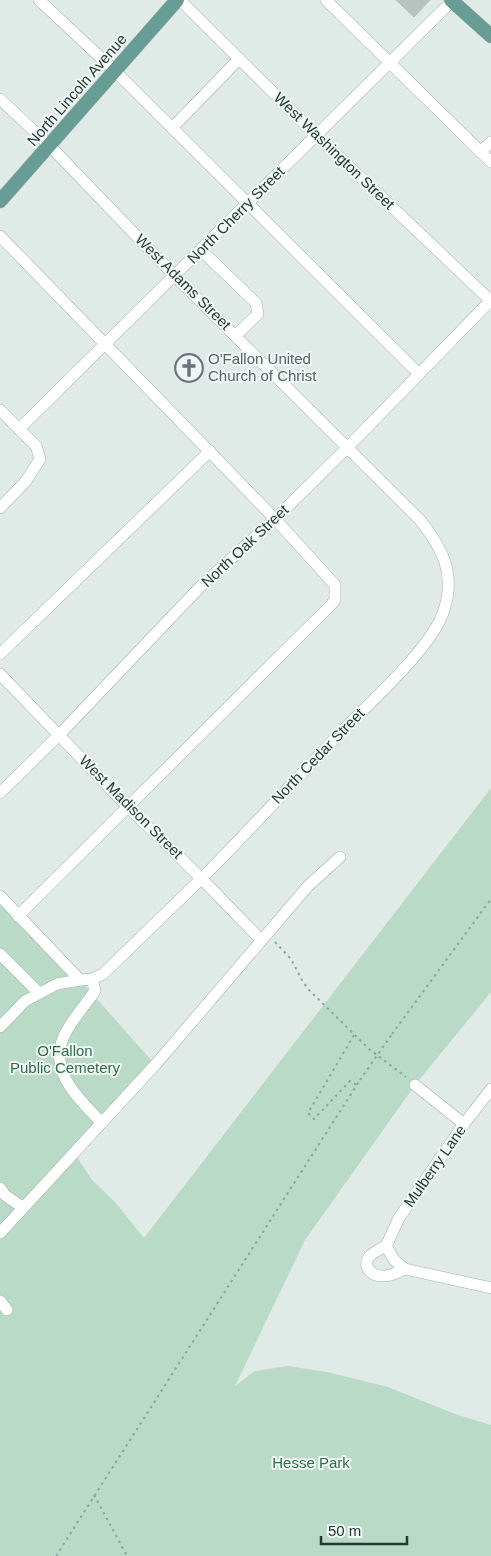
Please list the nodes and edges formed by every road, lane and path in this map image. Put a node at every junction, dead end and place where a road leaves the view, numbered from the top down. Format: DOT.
graph roads {
  1 [pos="39,0"];
  2 [pos="178,0"];
  3 [pos="326,0"];
  4 [pos="452,0"];
  5 [pos="491,36"];
  6 [pos="239,59"];
  7 [pos="390,62"];
  8 [pos="115,71"];
  9 [pos="0,99"];
  10 [pos="172,128"];
  11 [pos="316,135"];
  12 [pos="491,142"];
  13 [pos="50,146"];
  14 [pos="480,152"];
  15 [pos="491,162"];
  16 [pos="0,201"];
  17 [pos="247,204"];
  18 [pos="0,236"];
  19 [pos="201,250"];
  20 [pos="175,276"];
  21 [pos="491,300"];
  22 [pos="236,335"];
  23 [pos="106,343"];
  24 [pos="418,374"];
  25 [pos="0,410"];
  26 [pos="19,429"];
  27 [pos="348,447"];
  28 [pos="210,451"];
  29 [pos="402,501"];
  30 [pos="0,508"];
  31 [pos="275,519"];
  32 [pos="0,654"];
  33 [pos="0,674"];
  34 [pos="59,735"];
  35 [pos="0,794"];
  36 [pos="128,807"];
  37 [pos="340,857"];
  38 [pos="201,878"];
  39 [pos="0,896"];
  40 [pos="491,899"];
  41 [pos="18,916"];
  42 [pos="264,937"];
  43 [pos="0,954"];
  44 [pos="92,979"];
  45 [pos="80,980"];
  46 [pos="39,993"];
  47 [pos="0,1027"];
  48 [pos="354,1035"];
  49 [pos="357,1085"];
  50 [pos="415,1085"];
  51 [pos="491,1089"];
  52 [pos="101,1122"];
  53 [pos="464,1124"];
  54 [pos="0,1188"];
  55 [pos="22,1207"];
  56 [pos="0,1233"];
  57 [pos="386,1246"];
  58 [pos="405,1270"];
  59 [pos="491,1288"];
  60 [pos="94,1495"];
  61 [pos="56,1556"];
  62 [pos="127,1556"];
  1 -- 8 [label="street"];
  2 -- 6 [label="street, West Washington Street"];
  2 -- 8 [label="main road, North Lincoln Avenue"];
  3 -- 7 [label="street"];
  4 -- 5 [label="main road"];
  4 -- 7 [label="street, North Cherry Street"];
  6 -- 10 [label="street"];
  6 -- 11 [label="street, West Washington Street"];
  7 -- 11 [label="street, North Cherry Street"];
  7 -- 14 [label="street"];
  8 -- 10 [label="street"];
  8 -- 13 [label="main road, North Lincoln Avenue"];
  9 -- 13 [label="street, West Adams Street"];
  10 -- 17 [label="street"];
  11 -- 17 [label="street, North Cherry Street"];
  11 -- 21 [label="street, West Washington Street"];
  12 -- 14 [label="street"];
  13 -- 16 [label="main road, North Lincoln Avenue"];
  13 -- 20 [label="street, West Adams Street"];
  14 -- 15 [label="street"];
  17 -- 19 [label="street, North Cherry Street"];
  17 -- 24 [label="street"];
  18 -- 23 [label="street"];
  19 -- 20 [label="street, North Cherry Street"];
  19 -- 22 [label="street"];
  20 -- 22 [label="street, West Adams Street"];
  20 -- 23 [label="street, North Cherry Street"];
  21 -- 24 [label="street, North Oak Street"];
  22 -- 27 [label="street, West Adams Street"];
  23 -- 26 [label="street, North Cherry Street"];
  23 -- 28 [label="street"];
  24 -- 27 [label="street, North Oak Street"];
  25 -- 26 [label="street"];
  26 -- 30 [label="street"];
  27 -- 29 [label="street, West Adams Street"];
  27 -- 31 [label="street, North Oak Street"];
  28 -- 31 [label="street"];
  28 -- 32 [label="street"];
  29 -- 38 [label="street, North Cedar Street"];
  31 -- 34 [label="street, North Oak Street"];
  31 -- 36 [label="street"];
  33 -- 34 [label="street, West Madison Street"];
  34 -- 35 [label="street, North Oak Street"];
  34 -- 36 [label="street, West Madison Street"];
  36 -- 38 [label="street, West Madison Street"];
  36 -- 41 [label="street"];
  37 -- 42 [label="street"];
  38 -- 42 [label="street, West Madison Street"];
  38 -- 44 [label="street, North Cedar Street"];
  39 -- 41 [label="street"];
  40 -- 49 [label="path, bridge"];
  41 -- 45 [label="street"];
  42 -- 48 [label="path"];
  42 -- 52 [label="street"];
  43 -- 46 [label="street"];
  44 -- 45 [label="street"];
  44 -- 52 [label="street"];
  45 -- 46 [label="street"];
  46 -- 47 [label="street"];
  48 -- 49 [label="path"];
  48 -- 50 [label="path"];
  49 -- 60 [label="path"];
  50 -- 53 [label="street"];
  51 -- 53 [label="street, Mulberry Lane"];
  52 -- 55 [label="street"];
  53 -- 57 [label="street, Mulberry Lane"];
  54 -- 55 [label="street"];
  55 -- 56 [label="street"];
  57 -- 58 [label="street"];
  57 -- 58 [label="street, Mulberry Lane"];
  58 -- 59 [label="street"];
  60 -- 61 [label="path"];
  60 -- 62 [label="path"];
}
